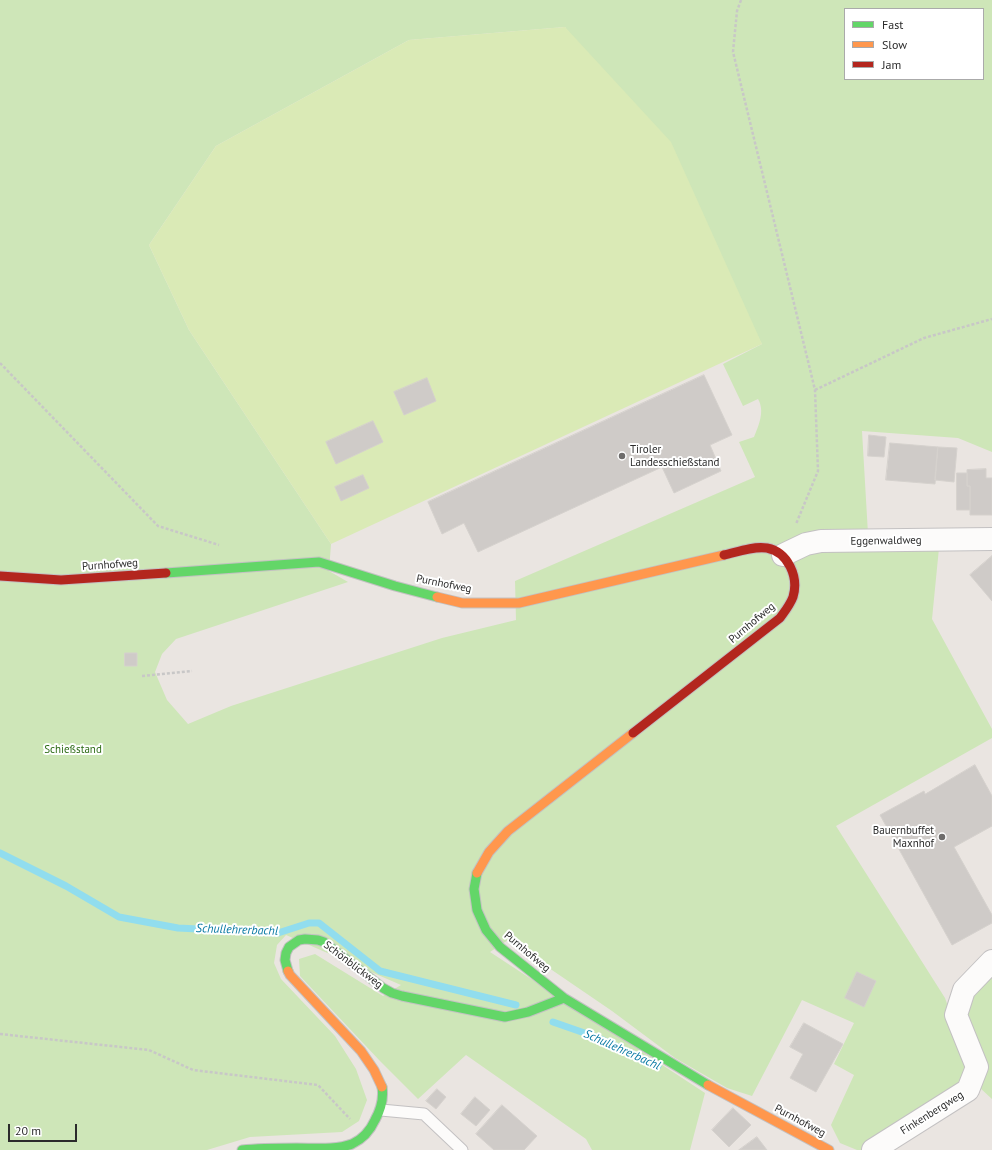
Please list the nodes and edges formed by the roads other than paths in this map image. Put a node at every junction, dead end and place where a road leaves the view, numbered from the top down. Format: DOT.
graph roads {
  1 [pos="990,540"];
  2 [pos="783,555"];
  3 [pos="0,576"];
  4 [pos="992,961"];
  5 [pos="564,998"];
  6 [pos="381,1110"];
  7 [pos="242,1150"];
  8 [pos="462,1150"];
  9 [pos="829,1150"];
  10 [pos="873,1150"];
  1 -- 2 [label="street, Eggenwaldweg"];
  2 -- 3 [label="street, Purnhofweg"];
  2 -- 5 [label="street, Purnhofweg"];
  4 -- 10 [label="street, Finkenbergweg"];
  5 -- 6 [label="street, Schönblickweg"];
  5 -- 9 [label="street, Purnhofweg"];
  6 -- 7 [label="street, Schönblickweg"];
  6 -- 8 [label="lane"];
}
